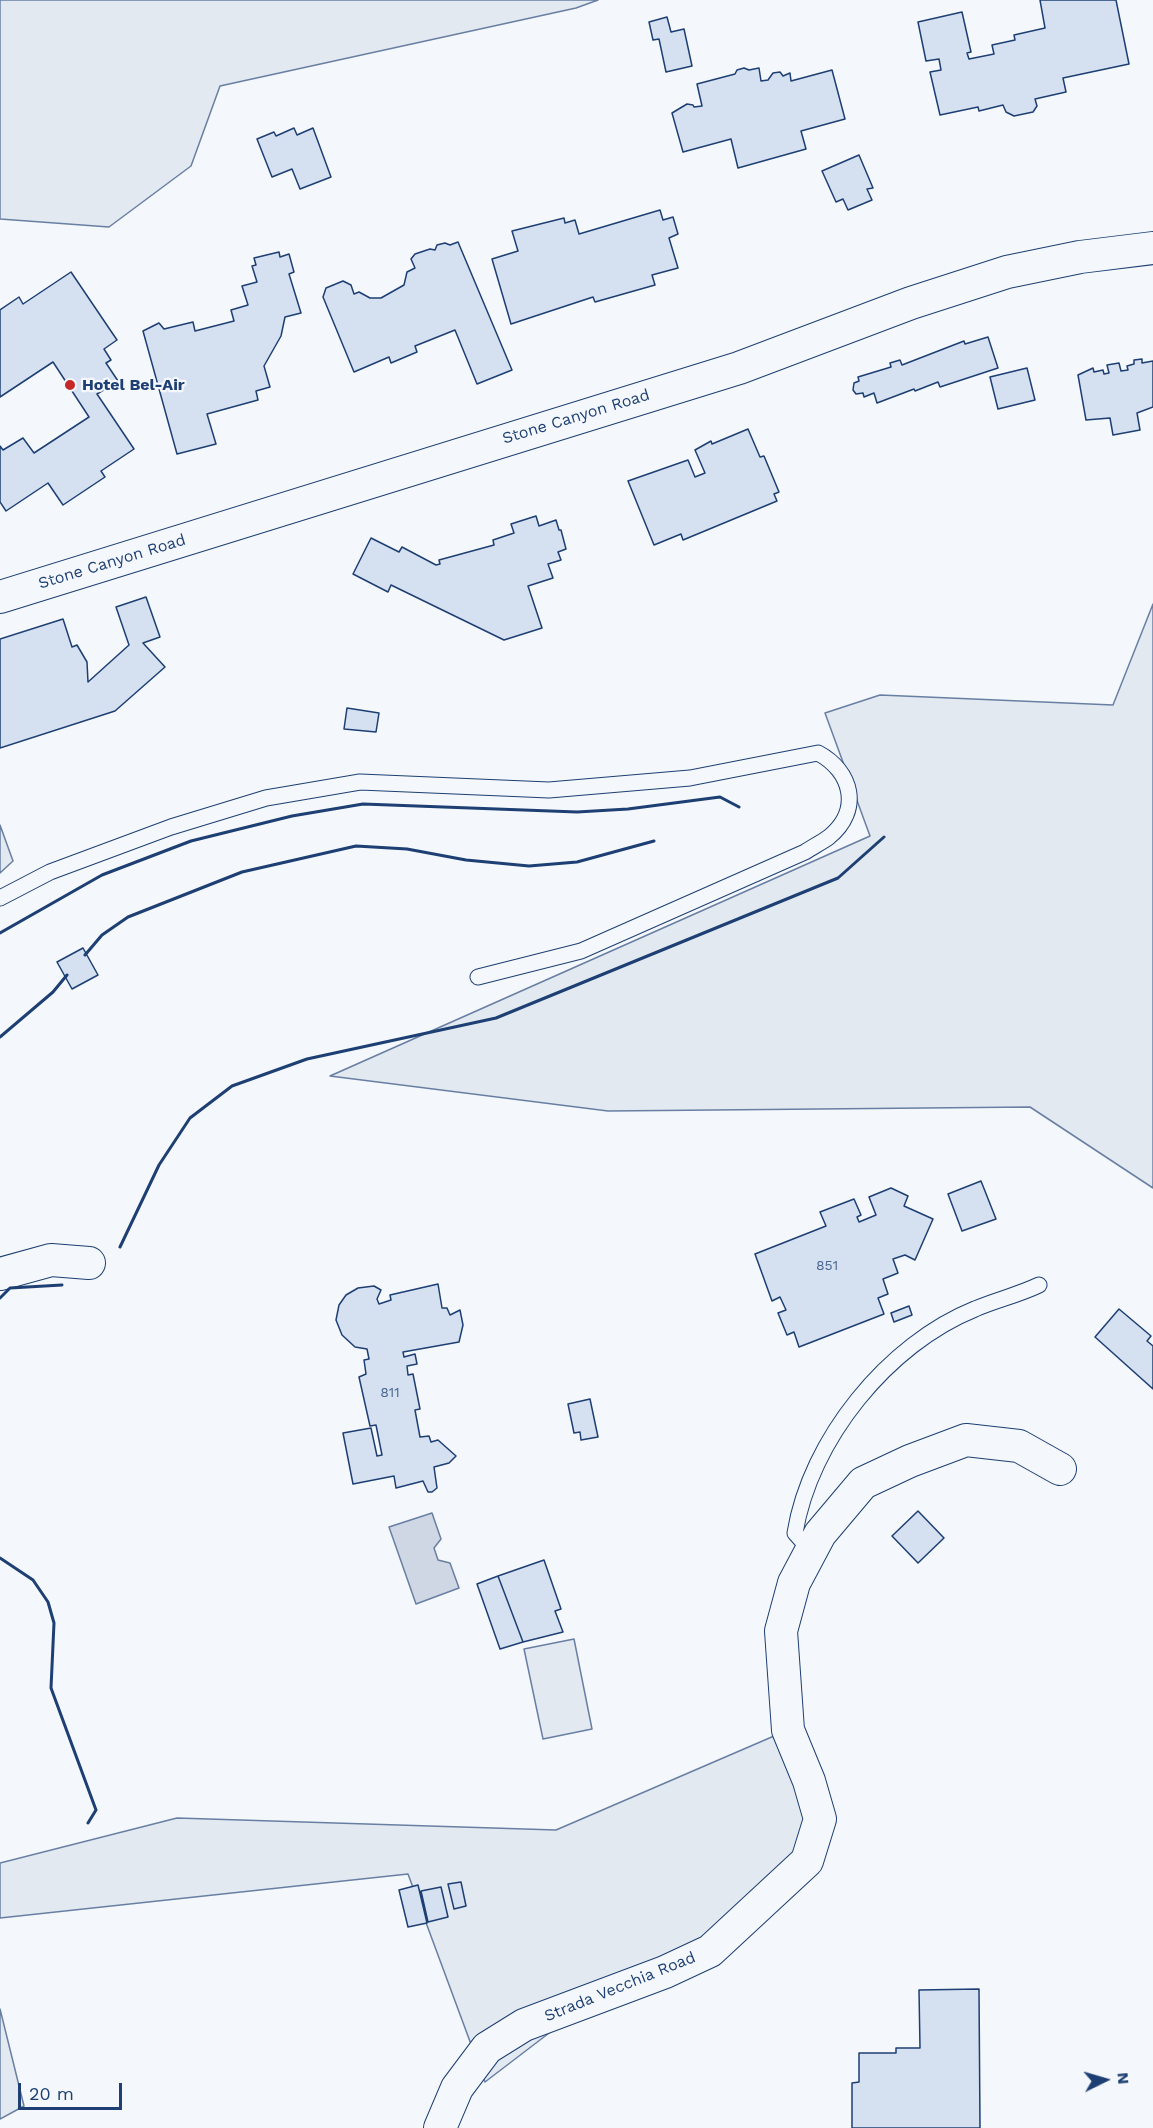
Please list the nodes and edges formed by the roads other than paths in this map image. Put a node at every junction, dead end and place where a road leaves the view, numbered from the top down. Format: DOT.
graph roads {
  1 [pos="1153,248"];
  2 [pos="0,597"];
  3 [pos="0,897"];
  4 [pos="478,977"];
  5 [pos="89,1263"];
  6 [pos="0,1274"];
  7 [pos="1039,1285"];
  8 [pos="1060,1469"];
  9 [pos="811,1551"];
  10 [pos="440,2128"];
  1 -- 2 [label="street, Stone Canyon Road"];
  3 -- 4 [label="lane"];
  5 -- 6 [label="street"];
  7 -- 9 [label="lane"];
  8 -- 9 [label="street, Strada Vecchia Road"];
  9 -- 10 [label="street, Strada Vecchia Road"];
}
